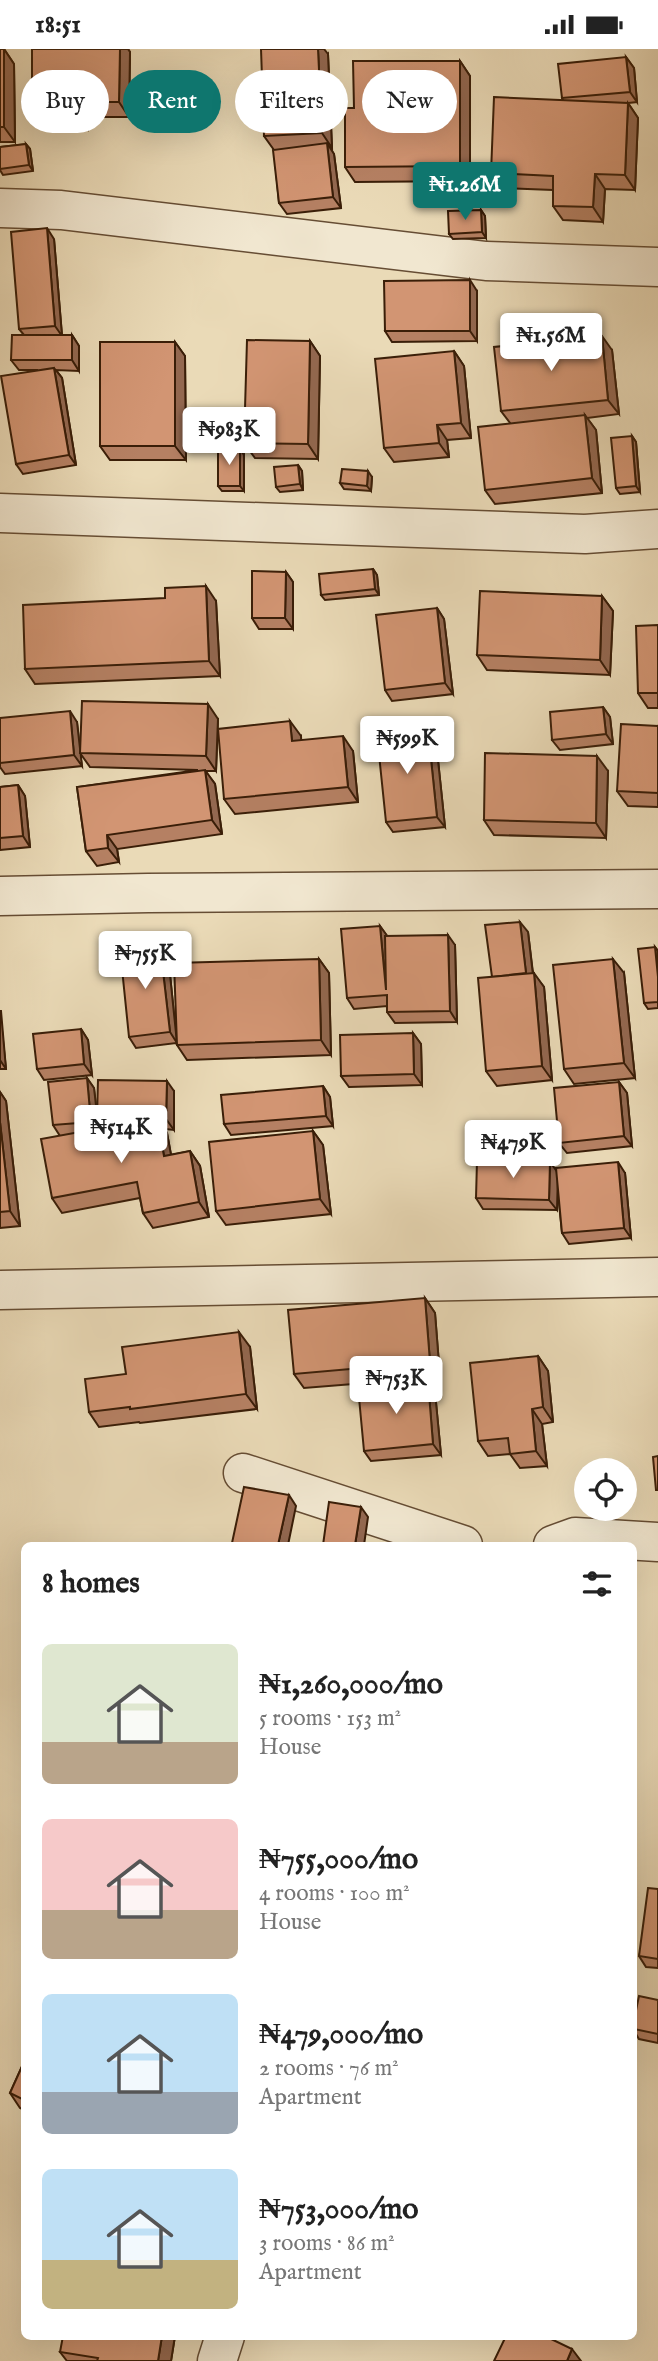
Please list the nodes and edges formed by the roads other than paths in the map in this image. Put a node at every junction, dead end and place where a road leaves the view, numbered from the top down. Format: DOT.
graph roads {
  1 [pos="0,208"];
  2 [pos="658,267"];
  3 [pos="0,513"];
  4 [pos="658,529"];
  5 [pos="658,889"];
  6 [pos="0,896"];
  7 [pos="658,1277"];
  8 [pos="0,1290"];
  9 [pos="243,1473"];
  10 [pos="454,1542"];
  11 [pos="561,1542"];
  12 [pos="658,1542"];
  13 [pos="225,2340"];
  14 [pos="217,2361"];
  1 -- 2 [label="street"];
  3 -- 4 [label="street"];
  5 -- 6 [label="street"];
  7 -- 8 [label="street"];
  9 -- 10 [label="street"];
  11 -- 12 [label="street"];
  13 -- 14 [label="street"];
}
